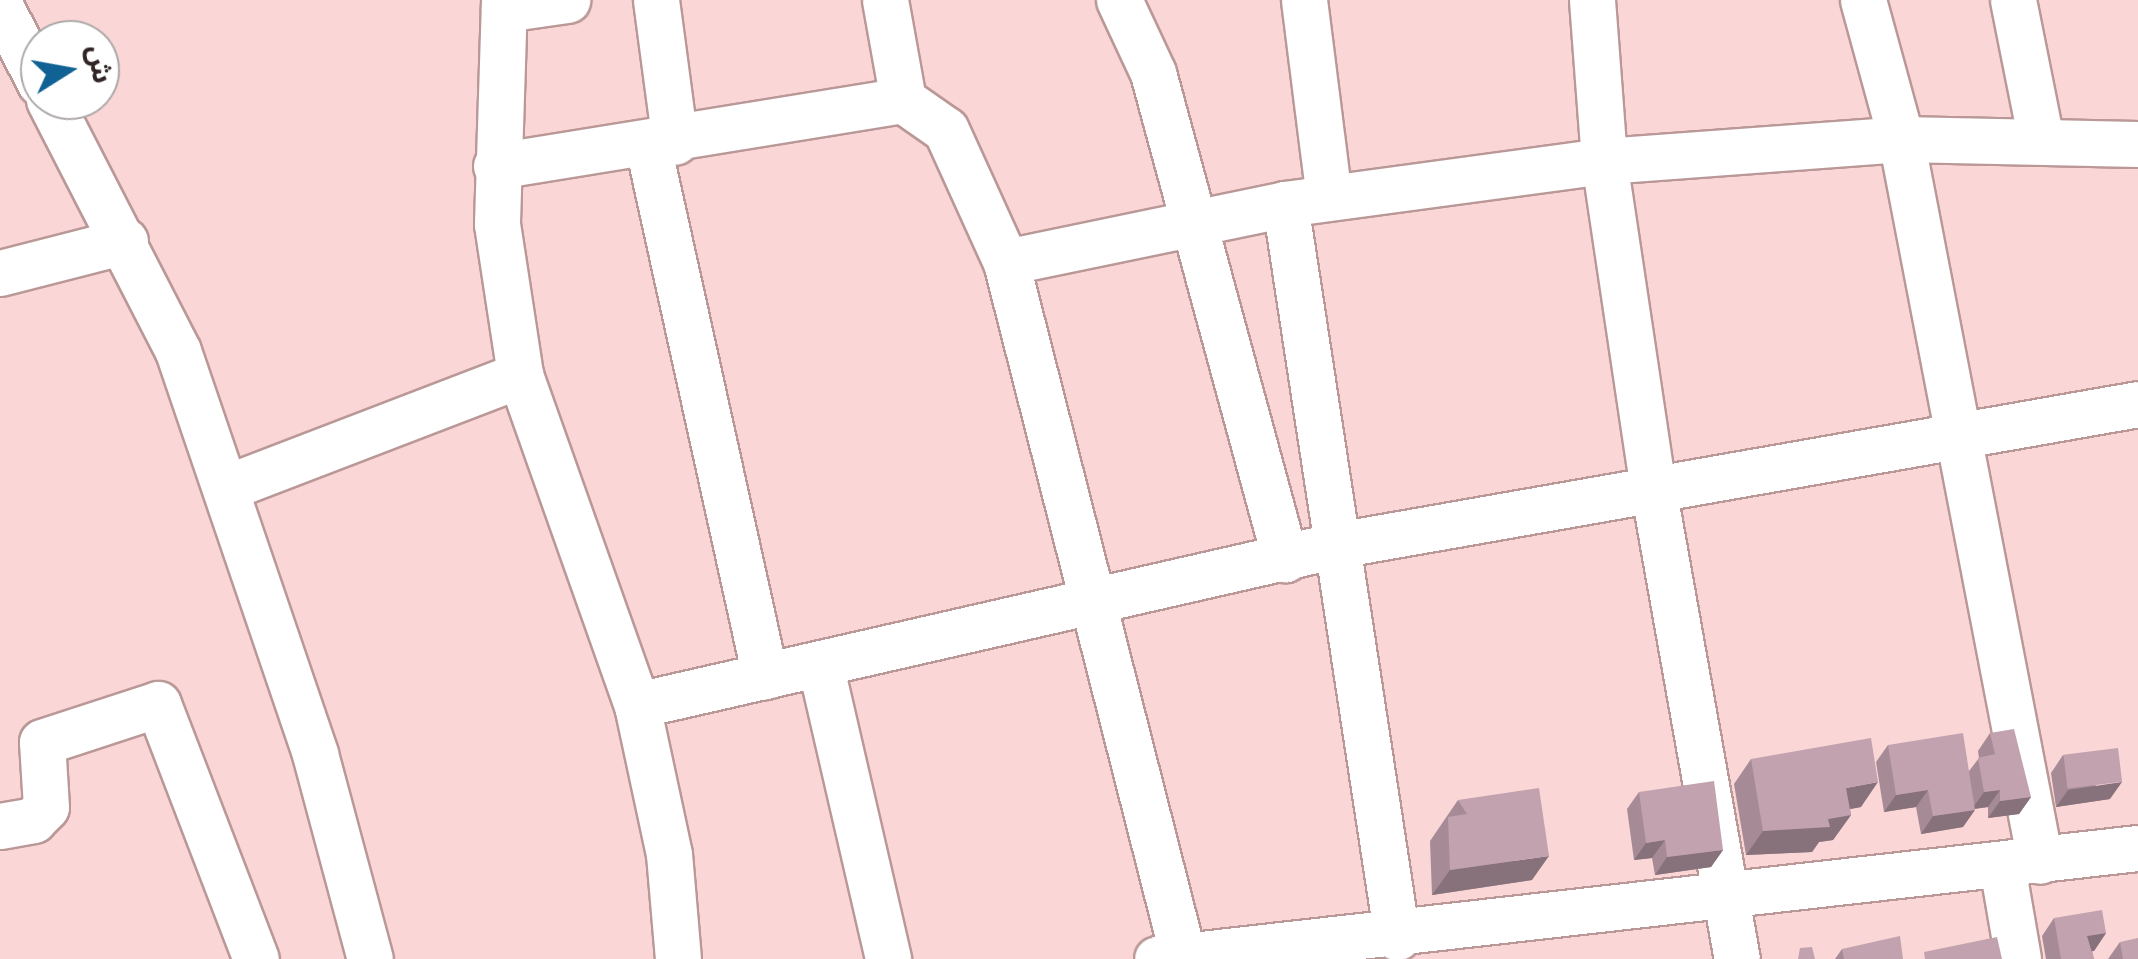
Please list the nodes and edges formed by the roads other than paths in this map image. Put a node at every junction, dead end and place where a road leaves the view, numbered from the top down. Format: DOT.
graph roads {
  1 [pos="567,0"];
  2 [pos="656,0"];
  3 [pos="885,0"];
  4 [pos="1119,0"];
  5 [pos="1304,0"];
  6 [pos="1592,0"];
  7 [pos="1863,0"];
  8 [pos="2014,0"];
  9 [pos="504,5"];
  10 [pos="0,6"];
  11 [pos="20,44"];
  12 [pos="903,100"];
  13 [pos="60,120"];
  14 [pos="1901,139"];
  15 [pos="2041,140"];
  16 [pos="662,144"];
  17 [pos="2138,144"];
  18 [pos="1604,162"];
  19 [pos="496,166"];
  20 [pos="1307,200"];
  21 [pos="1191,222"];
  22 [pos="125,242"];
  23 [pos="1006,262"];
  24 [pos="0,273"];
  25 [pos="520,375"];
  26 [pos="2138,404"];
  27 [pos="1956,436"];
  28 [pos="228,487"];
  29 [pos="1653,488"];
  30 [pos="1337,545"];
  31 [pos="1285,559"];
  32 [pos="1094,604"];
  33 [pos="820,668"];
  34 [pos="765,676"];
  35 [pos="637,705"];
  36 [pos="0,826"];
  37 [pos="2138,848"];
  38 [pos="2021,863"];
  39 [pos="1728,898"];
  40 [pos="1396,938"];
  41 [pos="1482,943"];
  42 [pos="1170,958"];
  43 [pos="256,959"];
  44 [pos="370,959"];
  45 [pos="678,959"];
  46 [pos="888,959"];
  47 [pos="1737,959"];
  48 [pos="2018,959"];
  1 -- 9 [label="street"];
  2 -- 16 [label="street"];
  3 -- 12 [label="street"];
  4 -- 21 [label="street"];
  5 -- 20 [label="street"];
  6 -- 18 [label="street"];
  7 -- 14 [label="street"];
  8 -- 15 [label="street"];
  9 -- 19 [label="street"];
  10 -- 11 [label="street"];
  12 -- 16 [label="street"];
  12 -- 23 [label="street"];
  13 -- 22 [label="street"];
  14 -- 15 [label="street"];
  14 -- 18 [label="street"];
  14 -- 27 [label="street"];
  15 -- 17 [label="street"];
  16 -- 19 [label="street"];
  16 -- 34 [label="street"];
  18 -- 20 [label="street"];
  18 -- 29 [label="street"];
  19 -- 25 [label="street"];
  20 -- 21 [label="street"];
  20 -- 30 [label="street"];
  21 -- 23 [label="street"];
  21 -- 31 [label="street"];
  22 -- 24 [label="street"];
  22 -- 28 [label="street"];
  23 -- 32 [label="street"];
  25 -- 28 [label="street"];
  25 -- 35 [label="street"];
  26 -- 27 [label="street"];
  27 -- 29 [label="street"];
  27 -- 38 [label="street"];
  28 -- 44 [label="street"];
  29 -- 30 [label="street"];
  29 -- 39 [label="street"];
  30 -- 31 [label="street"];
  30 -- 40 [label="street"];
  31 -- 32 [label="street"];
  32 -- 33 [label="street"];
  32 -- 42 [label="street"];
  33 -- 34 [label="street"];
  33 -- 46 [label="street"];
  34 -- 35 [label="street"];
  35 -- 45 [label="street"];
  36 -- 43 [label="street"];
  37 -- 38 [label="street"];
  38 -- 39 [label="street"];
  38 -- 48 [label="street"];
  39 -- 41 [label="street"];
  39 -- 47 [label="street"];
  40 -- 41 [label="street"];
  40 -- 42 [label="street"];
}
